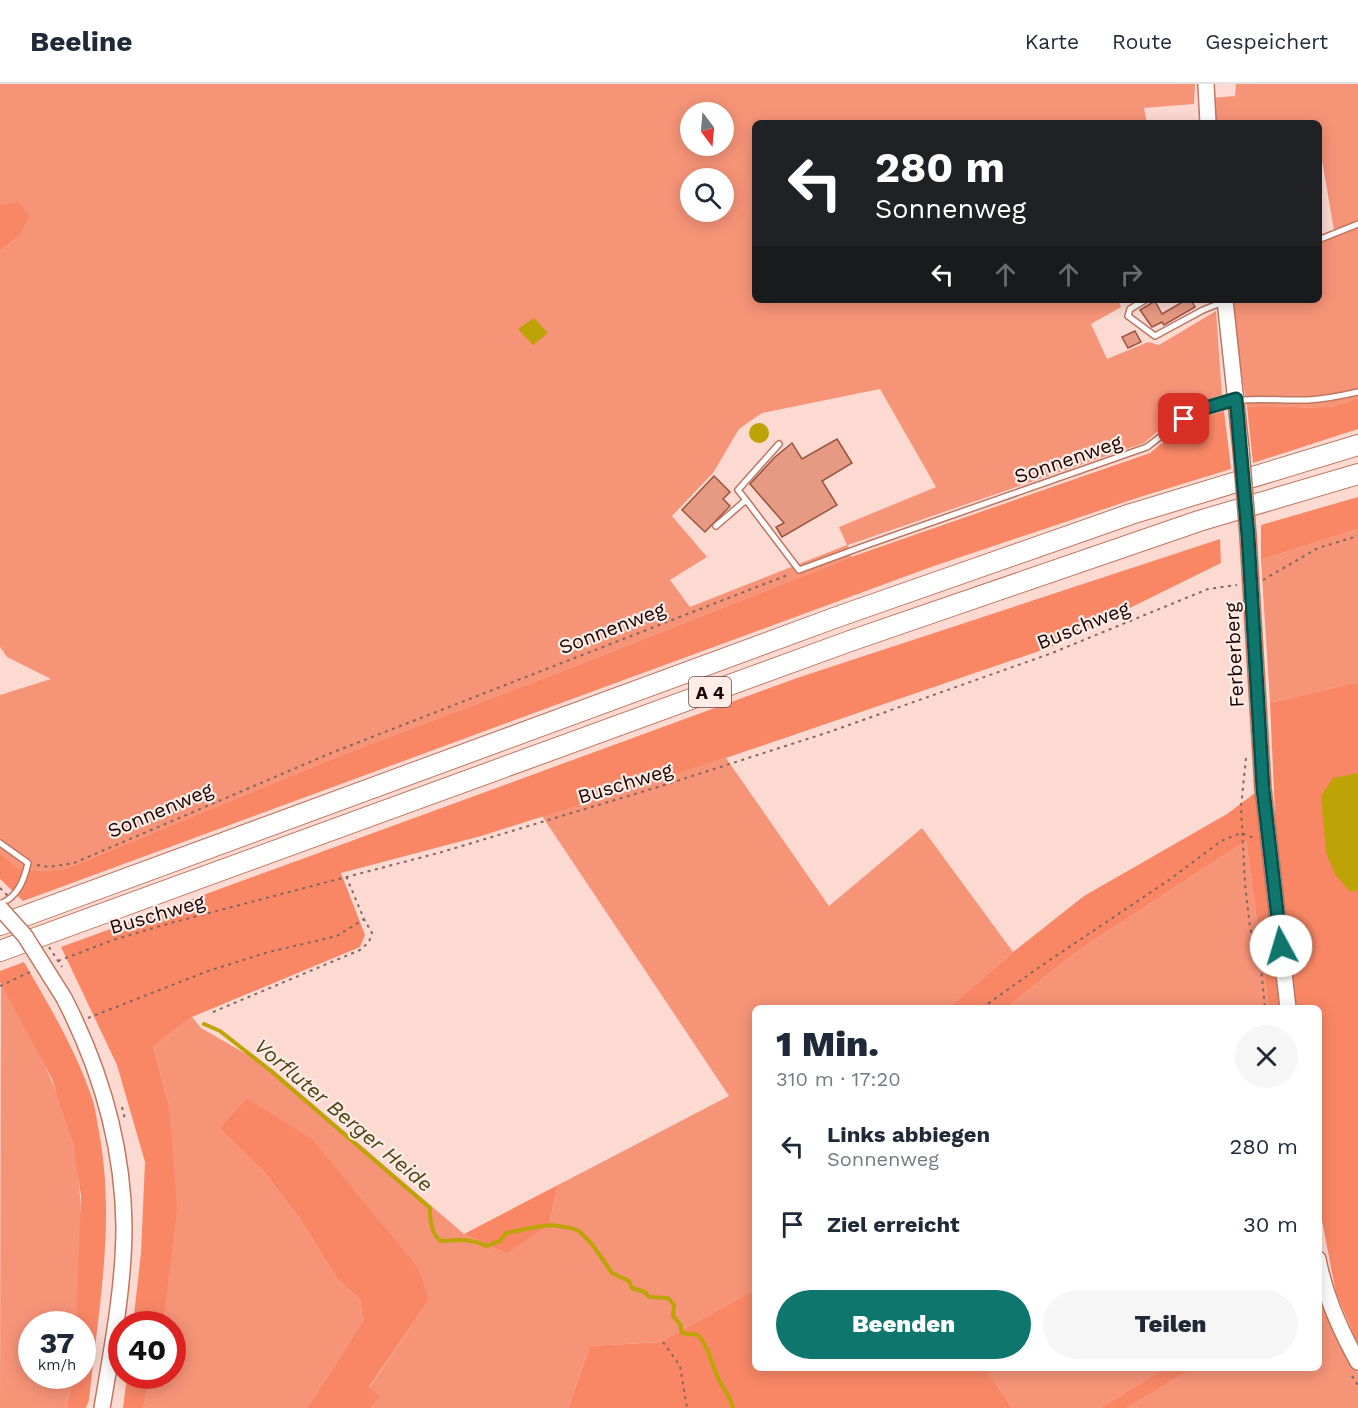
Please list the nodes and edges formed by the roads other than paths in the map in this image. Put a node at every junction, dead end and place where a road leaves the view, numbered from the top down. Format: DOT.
graph roads {
  1 [pos="1206,84"];
  2 [pos="1208,120"];
  3 [pos="1358,224"];
  4 [pos="1322,238"];
  5 [pos="1140,303"];
  6 [pos="1220,303"];
  7 [pos="1225,303"];
  8 [pos="1358,392"];
  9 [pos="1236,399"];
  10 [pos="779,444"];
  11 [pos="1358,445"];
  12 [pos="1358,474"];
  13 [pos="746,500"];
  14 [pos="716,526"];
  15 [pos="0,843"];
  16 [pos="0,906"];
  17 [pos="0,925"];
  18 [pos="0,951"];
  19 [pos="1288,1005"];
  20 [pos="1322,1280"];
  21 [pos="1358,1362"];
  22 [pos="102,1408"];
  1 -- 2 [label="street"];
  3 -- 4 [label="lane"];
  5 -- 6 [label="lane"];
  7 -- 9 [label="street, Ferberberg"];
  8 -- 9 [label="lane, Sonnenweg"];
  9 -- 13 [label="lane, Sonnenweg"];
  9 -- 19 [label="street, Ferberberg, bridge"];
  10 -- 13 [label="lane"];
  11 -- 17 [label="highway, A 4"];
  12 -- 18 [label="highway, A 4"];
  13 -- 14 [label="lane"];
  15 -- 16 [label="lane"];
  16 -- 22 [label="street, bridge"];
  20 -- 21 [label="street"];
}
